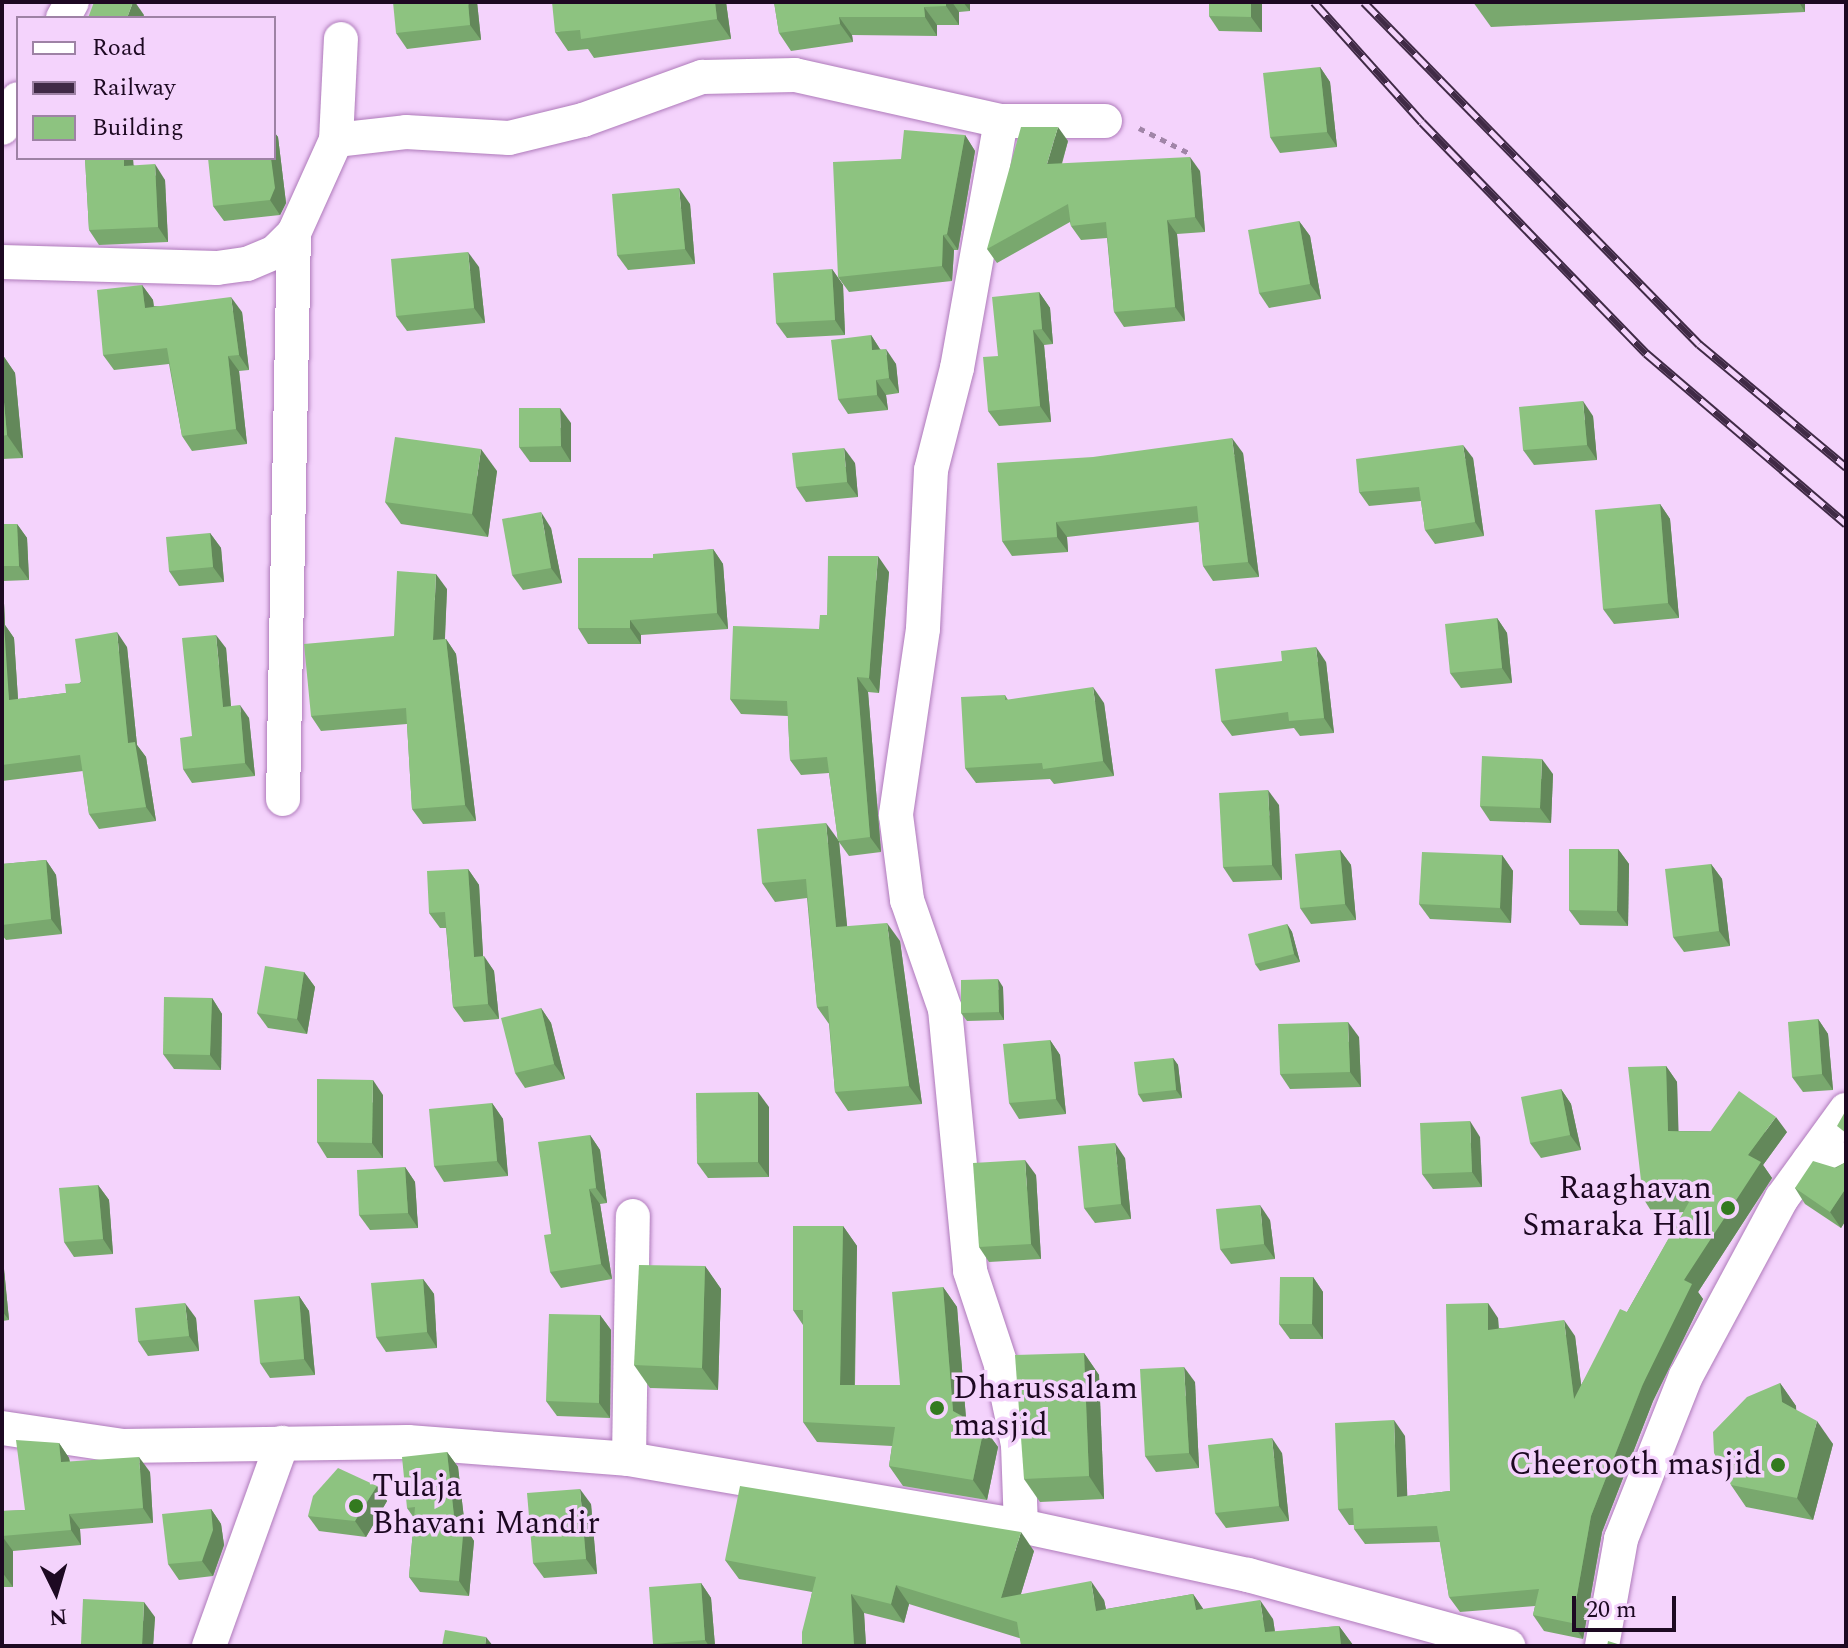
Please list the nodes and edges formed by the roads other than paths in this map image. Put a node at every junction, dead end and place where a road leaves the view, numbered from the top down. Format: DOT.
graph roads {
  1 [pos="341,39"];
  2 [pos="16,103"];
  3 [pos="1001,121"];
  4 [pos="1105,121"];
  5 [pos="2,128"];
  6 [pos="336,140"];
  7 [pos="294,233"];
  8 [pos="2,262"];
  9 [pos="283,799"];
  10 [pos="1846,1110"];
  11 [pos="1809,1161"];
  12 [pos="1846,1163"];
  13 [pos="633,1216"];
  14 [pos="2,1428"];
  15 [pos="282,1443"];
  16 [pos="629,1459"];
  17 [pos="1021,1526"];
  18 [pos="209,1646"];
  19 [pos="1508,1646"];
  20 [pos="1602,1646"];
  1 -- 6 [label="street"];
  2 -- 5 [label="street"];
  3 -- 4 [label="street"];
  3 -- 6 [label="street"];
  3 -- 17 [label="street"];
  6 -- 7 [label="street"];
  7 -- 8 [label="street"];
  7 -- 9 [label="street"];
  10 -- 11 [label="street"];
  11 -- 12 [label="street"];
  11 -- 20 [label="street"];
  13 -- 16 [label="street"];
  14 -- 15 [label="street"];
  15 -- 16 [label="street"];
  15 -- 18 [label="street"];
  16 -- 17 [label="street"];
  17 -- 19 [label="street"];
}
